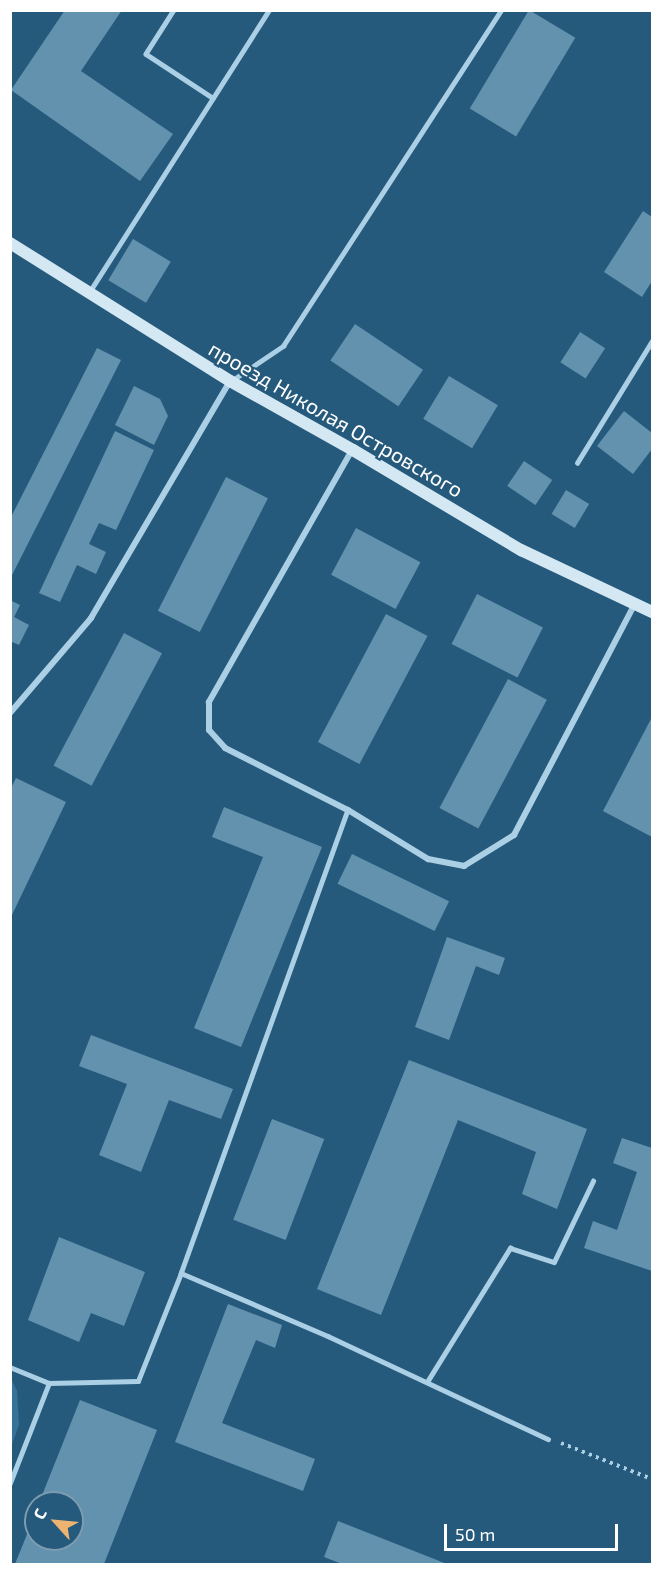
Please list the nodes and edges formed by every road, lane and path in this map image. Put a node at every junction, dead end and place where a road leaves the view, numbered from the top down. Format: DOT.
graph roads {
  1 [pos="174,10"];
  2 [pos="269,10"];
  3 [pos="501,10"];
  4 [pos="213,98"];
  5 [pos="10,243"];
  6 [pos="89,293"];
  7 [pos="652,341"];
  8 [pos="230,381"];
  9 [pos="352,450"];
  10 [pos="577,463"];
  11 [pos="634,605"];
  12 [pos="652,612"];
  13 [pos="10,713"];
  14 [pos="348,810"];
  15 [pos="593,1181"];
  16 [pos="181,1273"];
  17 [pos="10,1367"];
  18 [pos="427,1382"];
  19 [pos="49,1383"];
  20 [pos="548,1439"];
  21 [pos="652,1479"];
  22 [pos="10,1483"];
  1 -- 4 [label="lane"];
  2 -- 4 [label="lane"];
  3 -- 8 [label="lane"];
  4 -- 6 [label="lane"];
  5 -- 6 [label="street, проезд Николая Островского"];
  6 -- 8 [label="street, проезд Николая Островского"];
  7 -- 10 [label="lane"];
  8 -- 9 [label="street, проезд Николая Островского"];
  8 -- 13 [label="street"];
  9 -- 11 [label="street, проезд Николая Островского"];
  9 -- 14 [label="street"];
  11 -- 12 [label="street, проезд Николая Островского"];
  11 -- 14 [label="street"];
  14 -- 16 [label="lane"];
  15 -- 18 [label="lane"];
  16 -- 18 [label="lane"];
  16 -- 19 [label="lane"];
  17 -- 19 [label="lane"];
  18 -- 20 [label="lane"];
  19 -- 22 [label="lane"];
  20 -- 21 [label="path"];
}
